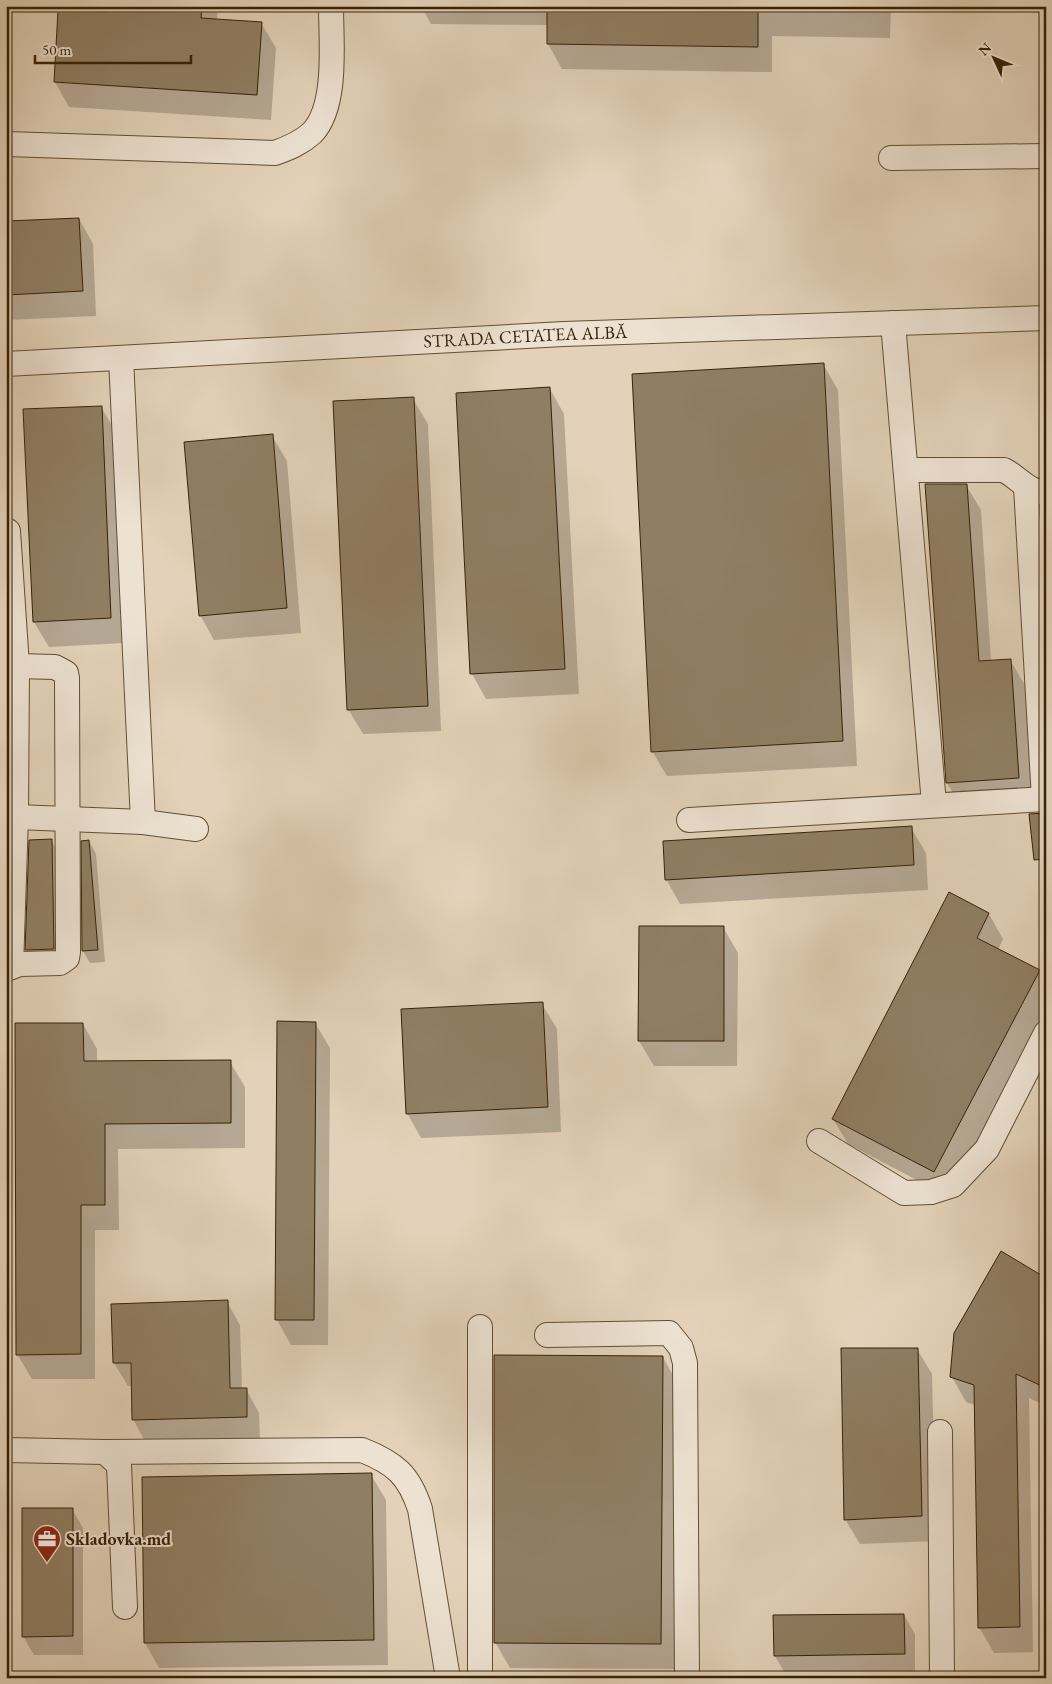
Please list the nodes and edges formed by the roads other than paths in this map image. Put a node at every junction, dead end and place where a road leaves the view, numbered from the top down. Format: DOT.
graph roads {
  1 [pos="331,6"];
  2 [pos="6,144"];
  3 [pos="1046,156"];
  4 [pos="891,158"];
  5 [pos="1046,318"];
  6 [pos="893,323"];
  7 [pos="121,358"];
  8 [pos="6,364"];
  9 [pos="906,470"];
  10 [pos="1036,490"];
  11 [pos="8,531"];
  12 [pos="17,666"];
  13 [pos="1045,799"];
  14 [pos="934,804"];
  15 [pos="16,818"];
  16 [pos="69,819"];
  17 [pos="689,820"];
  18 [pos="143,822"];
  19 [pos="196,829"];
  20 [pos="9,968"];
  21 [pos="1046,1033"];
  22 [pos="819,1141"];
  23 [pos="480,1327"];
  24 [pos="547,1335"];
  25 [pos="940,1432"];
  26 [pos="6,1450"];
  27 [pos="105,1452"];
  28 [pos="125,1608"];
  29 [pos="448,1678"];
  30 [pos="480,1678"];
  31 [pos="687,1678"];
  32 [pos="942,1678"];
  1 -- 2 [label="street"];
  3 -- 4 [label="street"];
  5 -- 6 [label="street, STRADA CETATEA ALBĂ"];
  6 -- 7 [label="street, STRADA CETATEA ALBĂ"];
  6 -- 9 [label="street"];
  7 -- 8 [label="street, STRADA CETATEA ALBĂ"];
  7 -- 18 [label="street"];
  9 -- 10 [label="street"];
  9 -- 14 [label="street"];
  10 -- 13 [label="street"];
  11 -- 12 [label="street"];
  12 -- 15 [label="street"];
  12 -- 16 [label="street"];
  13 -- 14 [label="street"];
  14 -- 17 [label="street"];
  15 -- 16 [label="street"];
  15 -- 20 [label="street"];
  16 -- 18 [label="street"];
  16 -- 20 [label="street"];
  18 -- 19 [label="street"];
  21 -- 22 [label="street"];
  23 -- 30 [label="street"];
  24 -- 31 [label="street"];
  25 -- 32 [label="street"];
  26 -- 27 [label="street"];
  27 -- 28 [label="street"];
  27 -- 29 [label="street"];
}
